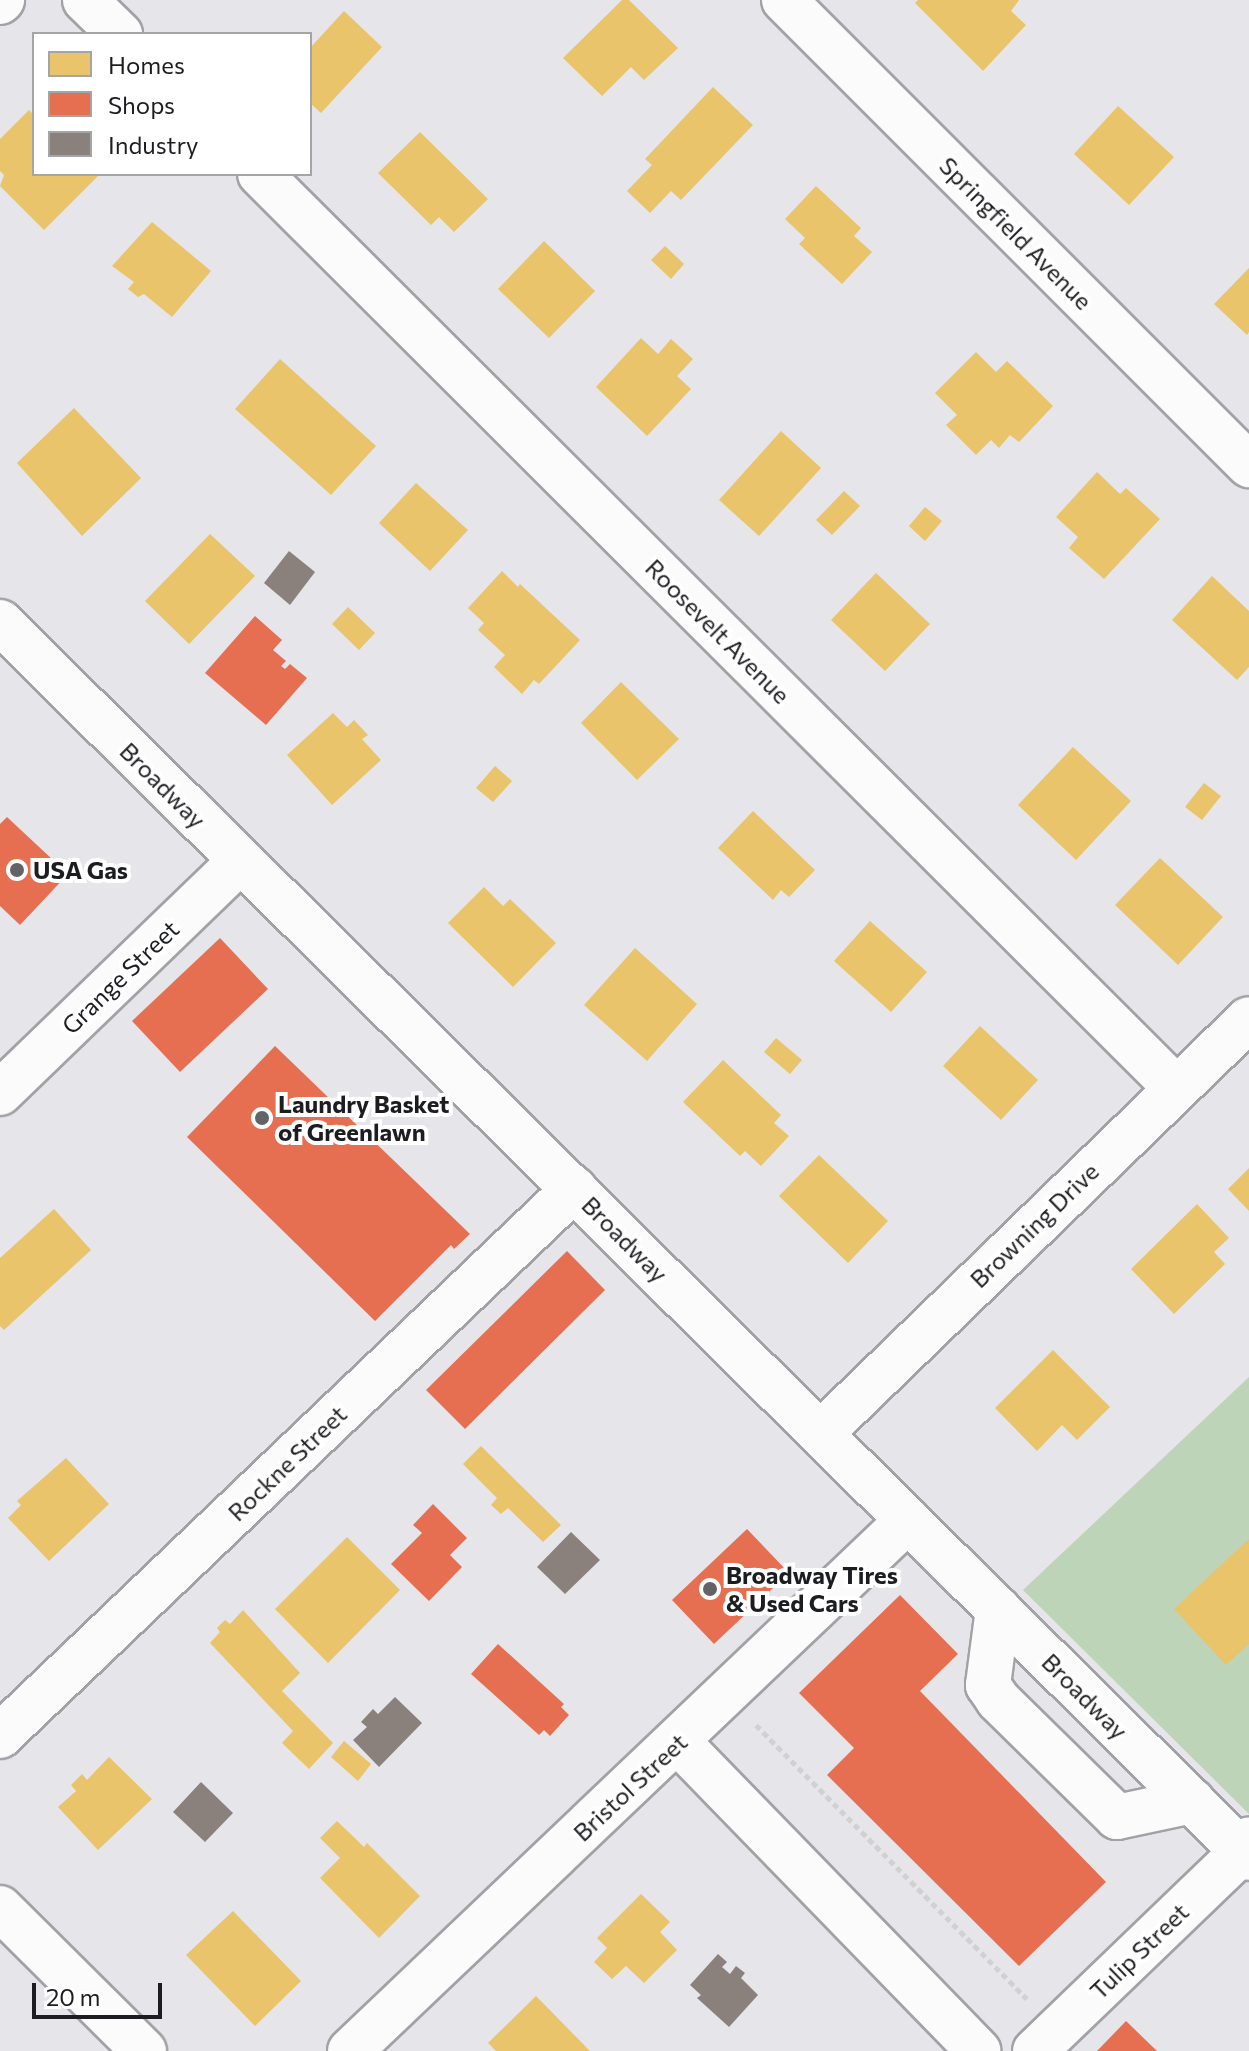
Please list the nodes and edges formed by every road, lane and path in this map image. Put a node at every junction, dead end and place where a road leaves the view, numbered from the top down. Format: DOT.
graph roads {
  1 [pos="85,0"];
  2 [pos="784,0"];
  3 [pos="118,32"];
  4 [pos="262,176"];
  5 [pos="1249,465"];
  6 [pos="0,622"];
  7 [pos="240,861"];
  8 [pos="1249,1019"];
  9 [pos="1176,1088"];
  10 [pos="0,1093"];
  11 [pos="574,1189"];
  12 [pos="821,1433"];
  13 [pos="908,1520"];
  14 [pos="998,1609"];
  15 [pos="752,1721"];
  16 [pos="0,1736"];
  17 [pos="678,1742"];
  18 [pos="1192,1801"];
  19 [pos="1247,1849"];
  20 [pos="0,1908"];
  21 [pos="1034,2006"];
  22 [pos="144,2051"];
  23 [pos="350,2051"];
  24 [pos="978,2051"];
  25 [pos="1035,2051"];
  1 -- 3 [label="street"];
  2 -- 5 [label="street, Springfield Avenue"];
  4 -- 9 [label="street, Roosevelt Avenue"];
  6 -- 7 [label="street, Broadway"];
  7 -- 10 [label="street, Grange Street"];
  7 -- 11 [label="street, Broadway"];
  8 -- 9 [label="street, Browning Drive"];
  9 -- 12 [label="street, Browning Drive"];
  11 -- 12 [label="street, Broadway"];
  11 -- 16 [label="street, Rockne Street"];
  12 -- 13 [label="street, Broadway"];
  13 -- 14 [label="street, Broadway"];
  13 -- 17 [label="street, Bristol Street"];
  14 -- 18 [label="street, Broadway"];
  14 -- 18 [label="street"];
  15 -- 21 [label="path"];
  17 -- 23 [label="street, Bristol Street"];
  17 -- 24 [label="street"];
  18 -- 19 [label="street, Broadway"];
  19 -- 25 [label="street, Tulip Street"];
  20 -- 22 [label="street"];
}
